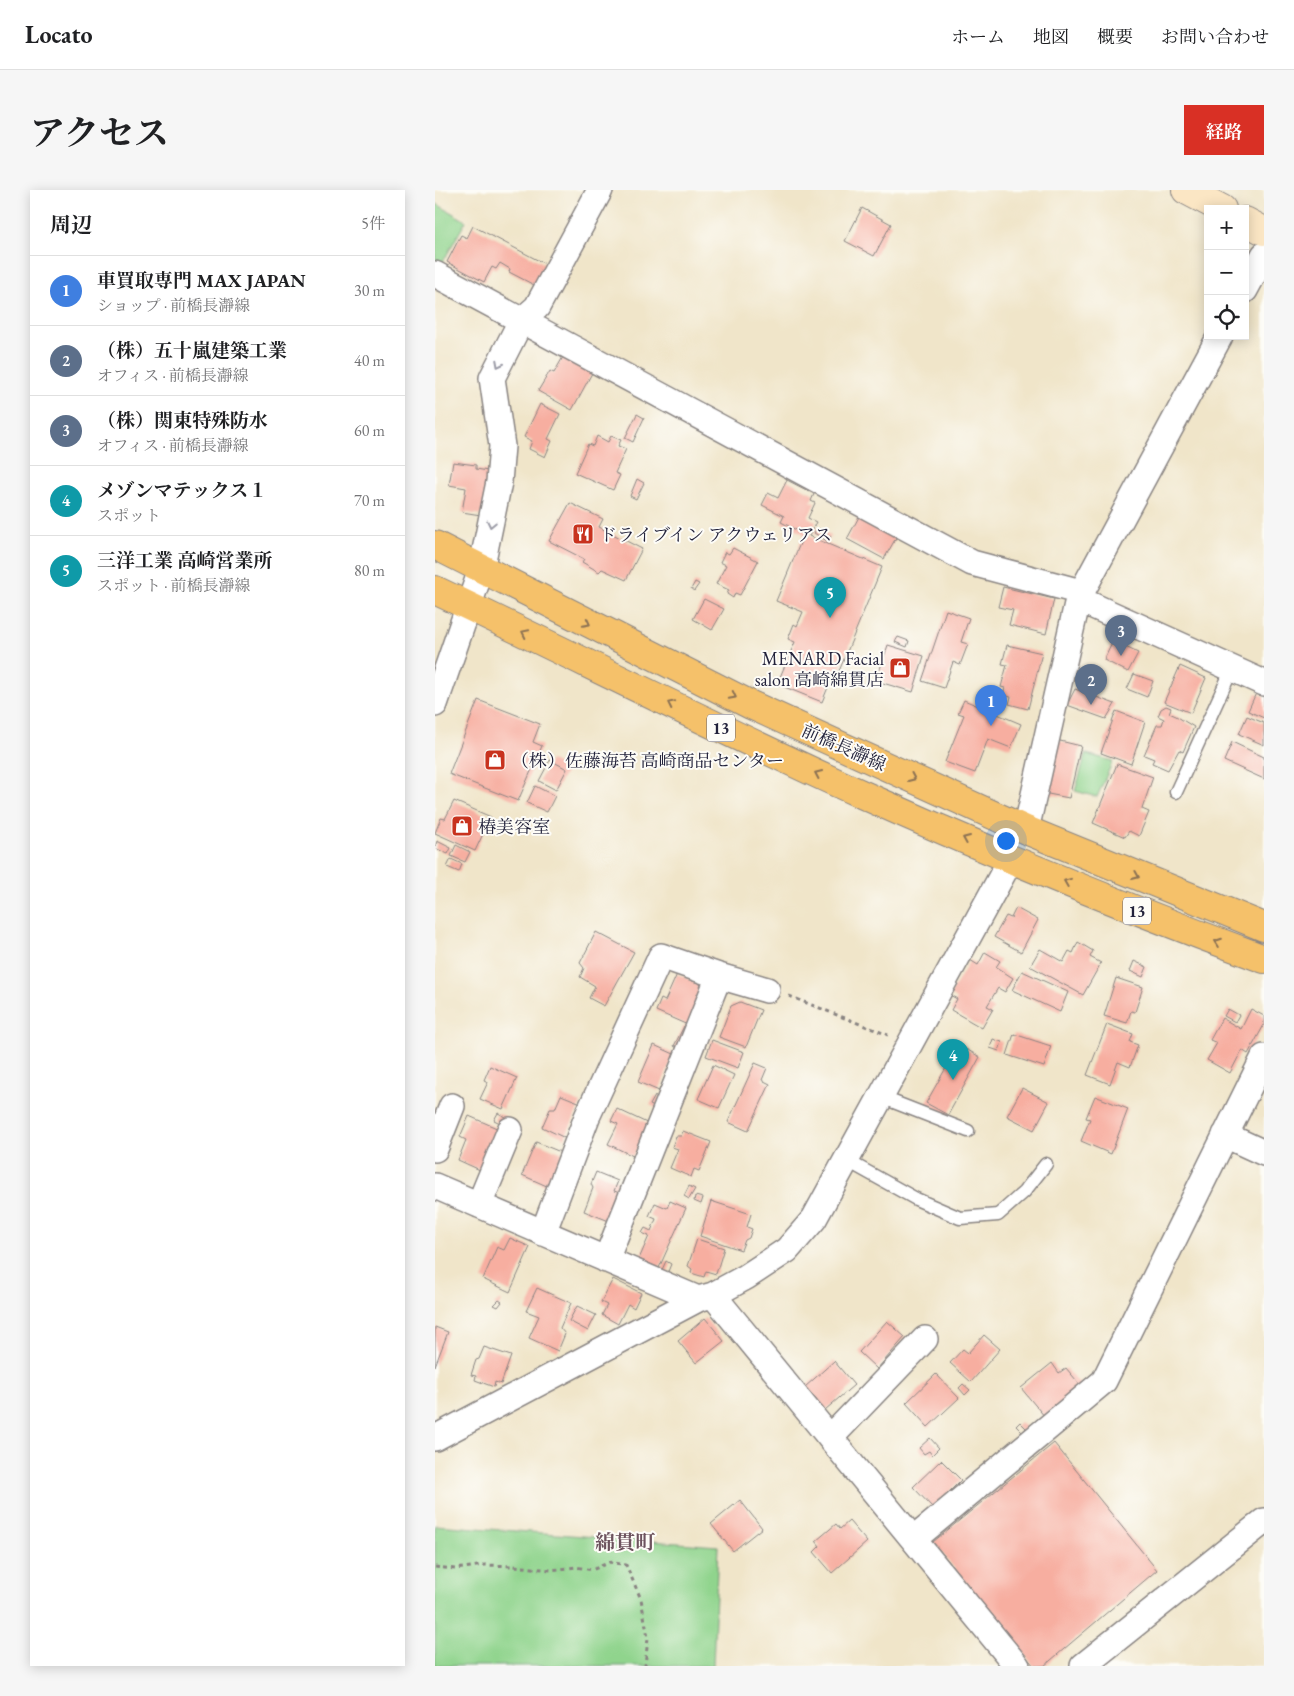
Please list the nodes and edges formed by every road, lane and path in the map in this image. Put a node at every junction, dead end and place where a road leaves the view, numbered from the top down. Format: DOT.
graph roads {
  1 [pos="600,190"];
  2 [pos="1187,190"];
  3 [pos="1215,205"];
  4 [pos="1249,223"];
  5 [pos="1264,231"];
  6 [pos="1264,256"];
  7 [pos="435,274"];
  8 [pos="1249,283"];
  9 [pos="521,321"];
  10 [pos="1218,340"];
  11 [pos="435,545"];
  12 [pos="481,570"];
  13 [pos="435,590"];
  14 [pos="1080,596"];
  15 [pos="470,606"];
  16 [pos="1232,668"];
  17 [pos="1264,683"];
  18 [pos="435,704"];
  19 [pos="1175,792"];
  20 [pos="1026,830"];
  21 [pos="1011,859"];
  22 [pos="1264,927"];
  23 [pos="1264,959"];
  24 [pos="719,976"];
  25 [pos="767,990"];
  26 [pos="909,1044"];
  27 [pos="1264,1057"];
  28 [pos="881,1097"];
  29 [pos="453,1106"];
  30 [pos="510,1130"];
  31 [pos="968,1131"];
  32 [pos="1225,1135"];
  33 [pos="435,1149"];
  34 [pos="1264,1152"];
  35 [pos="846,1160"];
  36 [pos="1047,1164"];
  37 [pos="435,1186"];
  38 [pos="479,1205"];
  39 [pos="543,1233"];
  40 [pos="606,1260"];
  41 [pos="705,1297"];
  42 [pos="925,1338"];
  43 [pos="435,1438"];
  44 [pos="830,1438"];
  45 [pos="1264,1521"];
  46 [pos="914,1539"];
  47 [pos="435,1567"];
  48 [pos="645,1666"];
  49 [pos="1017,1666"];
  50 [pos="1083,1666"];
  1 -- 9 [label="street"];
  2 -- 3 [label="street"];
  4 -- 5 [label="street"];
  6 -- 8 [label="street"];
  7 -- 9 [label="street"];
  9 -- 12 [label="street, one-way"];
  9 -- 14 [label="street"];
  10 -- 14 [label="street"];
  11 -- 12 [label="main road, 前橋長瀞線 / 13"];
  12 -- 15 [label="street"];
  12 -- 20 [label="main road, 前橋長瀞線 / 13, one-way"];
  13 -- 15 [label="main road, 前橋長瀞線 / 13"];
  14 -- 16 [label="street"];
  14 -- 20 [label="street"];
  15 -- 18 [label="street"];
  21 -- 15 [label="main road, 前橋長瀞線 / 13, one-way"];
  16 -- 17 [label="street"];
  16 -- 19 [label="lane"];
  20 -- 22 [label="main road, 前橋長瀞線 / 13, one-way"];
  23 -- 21 [label="main road, 前橋長瀞線 / 13, one-way"];
  21 -- 26 [label="street"];
  24 -- 25 [label="street"];
  24 -- 39 [label="street"];
  24 -- 40 [label="street"];
  25 -- 26 [label="path"];
  26 -- 28 [label="street"];
  27 -- 32 [label="street"];
  28 -- 31 [label="lane"];
  28 -- 35 [label="street"];
  29 -- 33 [label="street"];
  30 -- 38 [label="street"];
  32 -- 34 [label="street"];
  32 -- 46 [label="street"];
  35 -- 36 [label="lane"];
  35 -- 41 [label="street"];
  37 -- 38 [label="street"];
  38 -- 39 [label="street"];
  39 -- 40 [label="street"];
  40 -- 41 [label="street"];
  41 -- 43 [label="street"];
  41 -- 44 [label="street"];
  42 -- 44 [label="street"];
  44 -- 46 [label="street"];
  45 -- 50 [label="street"];
  46 -- 49 [label="street"];
  47 -- 48 [label="path"];
}
